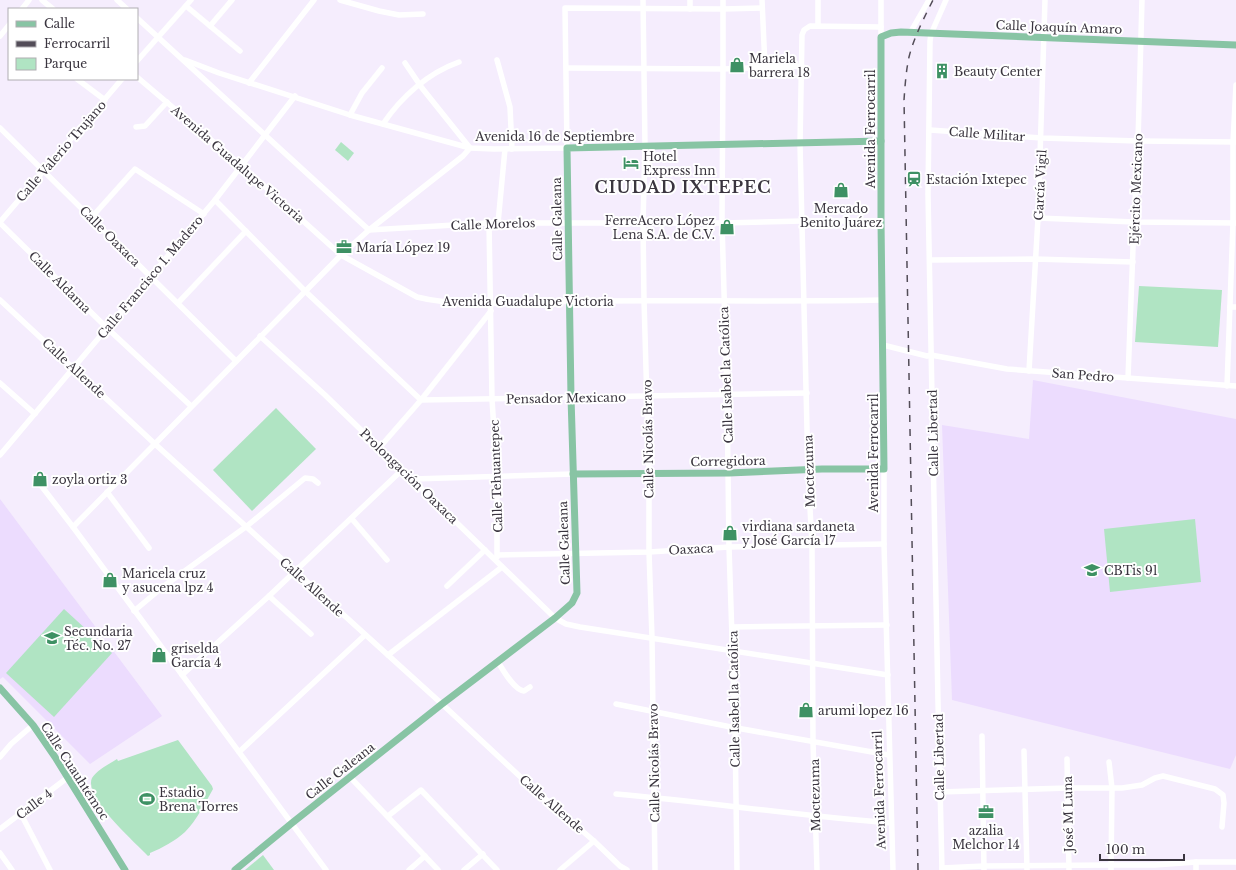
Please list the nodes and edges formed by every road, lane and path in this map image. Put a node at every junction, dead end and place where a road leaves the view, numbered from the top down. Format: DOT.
graph roads {
  1 [pos="29,0"];
  2 [pos="42,0"];
  3 [pos="117,0"];
  4 [pos="191,0"];
  5 [pos="232,0"];
  6 [pos="314,0"];
  7 [pos="340,0"];
  8 [pos="643,0"];
  9 [pos="690,0"];
  10 [pos="722,0"];
  11 [pos="762,0"];
  12 [pos="818,0"];
  13 [pos="881,0"];
  14 [pos="929,0"];
  15 [pos="946,0"];
  16 [pos="1045,0"];
  17 [pos="1142,0"];
  18 [pos="186,6"];
  19 [pos="23,8"];
  20 [pos="52,8"];
  21 [pos="126,8"];
  22 [pos="762,8"];
  23 [pos="644,9"];
  24 [pos="690,9"];
  25 [pos="723,9"];
  26 [pos="423,14"];
  27 [pos="138,19"];
  28 [pos="210,26"];
  29 [pos="818,26"];
  30 [pos="8,27"];
  31 [pos="881,27"];
  32 [pos="910,33"];
  33 [pos="931,34"];
  34 [pos="0,36"];
  35 [pos="881,37"];
  36 [pos="1044,37"];
  37 [pos="158,38"];
  38 [pos="1141,41"];
  39 [pos="1236,45"];
  40 [pos="240,51"];
  41 [pos="181,58"];
  42 [pos="138,60"];
  43 [pos="497,60"];
  44 [pos="458,62"];
  45 [pos="405,63"];
  46 [pos="802,66"];
  47 [pos="382,68"];
  48 [pos="566,68"];
  49 [pos="765,68"];
  50 [pos="644,69"];
  51 [pos="723,69"];
  52 [pos="138,78"];
  53 [pos="78,80"];
  54 [pos="121,80"];
  55 [pos="249,83"];
  56 [pos="420,84"];
  57 [pos="1236,85"];
  58 [pos="295,96"];
  59 [pos="105,100"];
  60 [pos="167,102"];
  61 [pos="350,115"];
  62 [pos="383,124"];
  63 [pos="136,127"];
  64 [pos="0,128"];
  65 [pos="930,130"];
  66 [pos="264,135"];
  67 [pos="1042,138"];
  68 [pos="881,141"];
  69 [pos="1138,141"];
  70 [pos="1235,142"];
  71 [pos="723,144"];
  72 [pos="800,144"];
  73 [pos="645,146"];
  74 [pos="470,148"];
  75 [pos="567,148"];
  76 [pos="505,149"];
  77 [pos="512,149"];
  78 [pos="242,166"];
  79 [pos="44,171"];
  80 [pos="215,200"];
  81 [pos="204,214"];
  82 [pos="92,218"];
  83 [pos="1038,218"];
  84 [pos="881,220"];
  85 [pos="802,221"];
  86 [pos="1134,222"];
  87 [pos="0,223"];
  88 [pos="489,223"];
  89 [pos="498,223"];
  90 [pos="568,223"];
  91 [pos="643,223"];
  92 [pos="722,223"];
  93 [pos="1234,223"];
  94 [pos="370,230"];
  95 [pos="246,231"];
  96 [pos="341,255"];
  97 [pos="1035,259"];
  98 [pos="930,260"];
  99 [pos="1133,262"];
  100 [pos="151,277"];
  101 [pos="305,291"];
  102 [pos="0,300"];
  103 [pos="644,300"];
  104 [pos="882,300"];
  105 [pos="570,301"];
  106 [pos="723,301"];
  107 [pos="804,301"];
  108 [pos="178,303"];
  109 [pos="491,303"];
  110 [pos="1233,307"];
  111 [pos="491,310"];
  112 [pos="107,328"];
  113 [pos="260,336"];
  114 [pos="883,345"];
  115 [pos="931,355"];
  116 [pos="236,361"];
  117 [pos="73,367"];
  118 [pos="1029,371"];
  119 [pos="1128,378"];
  120 [pos="0,383"];
  121 [pos="1227,386"];
  122 [pos="1236,386"];
  123 [pos="807,393"];
  124 [pos="727,394"];
  125 [pos="647,396"];
  126 [pos="571,397"];
  127 [pos="492,399"];
  128 [pos="421,400"];
  129 [pos="191,406"];
  130 [pos="35,414"];
  131 [pos="155,444"];
  132 [pos="380,447"];
  133 [pos="0,454"];
  134 [pos="884,469"];
  135 [pos="402,470"];
  136 [pos="808,470"];
  137 [pos="649,473"];
  138 [pos="729,473"];
  139 [pos="573,474"];
  140 [pos="497,477"];
  141 [pos="36,479"];
  142 [pos="413,479"];
  143 [pos="318,483"];
  144 [pos="107,492"];
  145 [pos="352,519"];
  146 [pos="247,526"];
  147 [pos="73,527"];
  148 [pos="884,544"];
  149 [pos="812,546"];
  150 [pos="729,547"];
  151 [pos="149,548"];
  152 [pos="484,550"];
  153 [pos="649,552"];
  154 [pos="498,554"];
  155 [pos="575,554"];
  156 [pos="387,560"];
  157 [pos="496,561"];
  158 [pos="502,567"];
  159 [pos="296,571"];
  160 [pos="447,586"];
  161 [pos="269,596"];
  162 [pos="134,611"];
  163 [pos="555,618"];
  164 [pos="813,625"];
  165 [pos="887,625"];
  166 [pos="732,627"];
  167 [pos="311,634"];
  168 [pos="365,635"];
  169 [pos="652,638"];
  170 [pos="732,651"];
  171 [pos="388,655"];
  172 [pos="498,662"];
  173 [pos="814,663"];
  174 [pos="182,675"];
  175 [pos="888,675"];
  176 [pos="530,687"];
  177 [pos="0,688"];
  178 [pos="442,704"];
  179 [pos="616,704"];
  180 [pos="653,711"];
  181 [pos="33,725"];
  182 [pos="735,728"];
  183 [pos="982,736"];
  184 [pos="813,742"];
  185 [pos="1024,751"];
  186 [pos="239,752"];
  187 [pos="889,755"];
  188 [pos="0,756"];
  189 [pos="1067,759"];
  190 [pos="1109,762"];
  191 [pos="67,778"];
  192 [pos="351,778"];
  193 [pos="1068,788"];
  194 [pos="1112,788"];
  195 [pos="1025,790"];
  196 [pos="983,791"];
  197 [pos="940,792"];
  198 [pos="616,794"];
  199 [pos="655,798"];
  200 [pos="736,808"];
  201 [pos="21,814"];
  202 [pos="388,816"];
  203 [pos="815,816"];
  204 [pos="292,823"];
  205 [pos="890,823"];
  206 [pos="1222,826"];
  207 [pos="0,829"];
  208 [pos="594,841"];
  209 [pos="0,853"];
  210 [pos="483,854"];
  211 [pos="425,856"];
  212 [pos="1196,862"];
  213 [pos="1236,862"];
  214 [pos="1155,867"];
  215 [pos="984,868"];
  216 [pos="1027,868"];
  217 [pos="1069,868"];
  218 [pos="1111,868"];
  219 [pos="942,869"];
  220 [pos="12,870"];
  221 [pos="50,870"];
  222 [pos="125,870"];
  223 [pos="235,870"];
  224 [pos="326,870"];
  225 [pos="409,870"];
  226 [pos="438,870"];
  227 [pos="464,870"];
  228 [pos="497,870"];
  229 [pos="560,870"];
  230 [pos="628,870"];
  231 [pos="655,870"];
  232 [pos="737,870"];
  233 [pos="816,870"];
  234 [pos="893,870"];
  235 [pos="1196,870"];
  1 -- 19 [label="street"];
  2 -- 20 [label="street"];
  3 -- 21 [label="street"];
  4 -- 18 [label="street"];
  5 -- 28 [label="street"];
  6 -- 55 [label="street"];
  7 -- 26 [label="street"];
  8 -- 23 [label="street, Calle Nicolás Bravo"];
  9 -- 24 [label="street"];
  10 -- 25 [label="street, Calle Isabel la Católica"];
  11 -- 22 [label="street"];
  12 -- 29 [label="street"];
  13 -- 31 [label="street"];
  14 -- 32 [label="street"];
  15 -- 33 [label="street, Calle Libertad"];
  16 -- 36 [label="street, García Vigil"];
  17 -- 38 [label="street, Ejército Mexicano"];
  18 -- 28 [label="street"];
  18 -- 37 [label="street"];
  22 -- 25 [label="street"];
  22 -- 49 [label="street"];
  23 -- 24 [label="street"];
  23 -- 48 [label="street"];
  23 -- 50 [label="street, Calle Nicolás Bravo"];
  24 -- 25 [label="street"];
  25 -- 51 [label="street, Calle Isabel la Católica"];
  27 -- 37 [label="street, Avenida 16 de Septiembre"];
  28 -- 40 [label="street"];
  29 -- 31 [label="street"];
  29 -- 46 [label="street, Moctezuma"];
  30 -- 34 [label="street"];
  31 -- 35 [label="street"];
  32 -- 33 [label="main road, Calle Joaquín Amaro"];
  32 -- 35 [label="main road, Calle Joaquín Amaro"];
  33 -- 36 [label="main road, Calle Joaquín Amaro"];
  33 -- 65 [label="street, Calle Libertad"];
  35 -- 68 [label="main road, Avenida Ferrocarril"];
  36 -- 38 [label="main road, Calle Joaquín Amaro"];
  36 -- 67 [label="street, García Vigil"];
  37 -- 41 [label="street, Avenida 16 de Septiembre"];
  37 -- 42 [label="street"];
  38 -- 39 [label="main road, Calle Joaquín Amaro"];
  38 -- 69 [label="street, Ejército Mexicano"];
  41 -- 55 [label="street, Avenida 16 de Septiembre"];
  41 -- 66 [label="street"];
  43 -- 77 [label="street"];
  44 -- 56 [label="street"];
  45 -- 56 [label="street"];
  46 -- 49 [label="street"];
  46 -- 72 [label="street, Moctezuma"];
  47 -- 61 [label="street"];
  48 -- 50 [label="street"];
  48 -- 75 [label="street"];
  49 -- 51 [label="street"];
  50 -- 51 [label="street"];
  50 -- 73 [label="street, Calle Nicolás Bravo"];
  51 -- 71 [label="street, Calle Isabel la Católica"];
  52 -- 60 [label="street, Avenida Guadalupe Victoria"];
  53 -- 59 [label="street"];
  54 -- 59 [label="street, Calle Valerio Trujano"];
  55 -- 58 [label="street, Avenida 16 de Septiembre"];
  56 -- 62 [label="street"];
  56 -- 74 [label="street"];
  57 -- 70 [label="street"];
  58 -- 61 [label="street, Avenida 16 de Septiembre"];
  58 -- 66 [label="street, Calle Francisco I. Madero"];
  59 -- 79 [label="street, Calle Valerio Trujano"];
  60 -- 63 [label="street"];
  60 -- 78 [label="street, Avenida Guadalupe Victoria"];
  61 -- 62 [label="street, Avenida 16 de Septiembre"];
  62 -- 74 [label="street, Avenida 16 de Septiembre"];
  64 -- 79 [label="street, Calle Oaxaca"];
  65 -- 67 [label="street, Calle Militar"];
  65 -- 98 [label="street, Calle Libertad"];
  66 -- 78 [label="street, Calle Francisco I. Madero"];
  66 -- 94 [label="street"];
  67 -- 69 [label="street, Calle Militar"];
  67 -- 83 [label="street, García Vigil"];
  68 -- 72 [label="main road, Avenida 16 de Septiembre"];
  68 -- 84 [label="main road, Avenida Ferrocarril"];
  69 -- 70 [label="street, Calle Militar"];
  69 -- 86 [label="street, Ejército Mexicano"];
  70 -- 93 [label="street"];
  71 -- 72 [label="main road, Avenida 16 de Septiembre"];
  71 -- 73 [label="main road, Avenida 16 de Septiembre"];
  71 -- 92 [label="street, Calle Isabel la Católica"];
  72 -- 85 [label="street, Moctezuma"];
  73 -- 75 [label="main road, Avenida 16 de Septiembre"];
  73 -- 91 [label="street, Calle Nicolás Bravo"];
  74 -- 76 [label="street, Avenida 16 de Septiembre"];
  74 -- 94 [label="street"];
  75 -- 77 [label="street, Avenida 16 de Septiembre"];
  75 -- 90 [label="main road, Calle Galeana"];
  76 -- 77 [label="street, Avenida 16 de Septiembre"];
  76 -- 89 [label="street"];
  78 -- 80 [label="street, Calle Francisco I. Madero"];
  78 -- 96 [label="street, Avenida Guadalupe Victoria"];
  79 -- 82 [label="street, Calle Oaxaca"];
  79 -- 87 [label="street, Calle Valerio Trujano"];
  80 -- 81 [label="street, Calle Francisco I. Madero"];
  80 -- 95 [label="street"];
  81 -- 82 [label="street"];
  81 -- 100 [label="street, Calle Francisco I. Madero"];
  82 -- 100 [label="street, Calle Oaxaca"];
  83 -- 86 [label="street"];
  83 -- 97 [label="street, García Vigil"];
  84 -- 85 [label="street, Calle Morelos"];
  84 -- 104 [label="main road, Avenida Ferrocarril"];
  85 -- 92 [label="street, Calle Morelos"];
  85 -- 107 [label="street, Moctezuma"];
  86 -- 93 [label="street"];
  86 -- 99 [label="street, Ejército Mexicano"];
  87 -- 112 [label="street, Calle Aldama"];
  88 -- 89 [label="street, Calle Morelos"];
  88 -- 94 [label="street, Calle Morelos"];
  88 -- 109 [label="street, Calle Tehuantepec"];
  89 -- 90 [label="street, Calle Morelos"];
  90 -- 91 [label="street, Calle Morelos"];
  90 -- 105 [label="main road, Calle Galeana"];
  91 -- 92 [label="street, Calle Morelos"];
  91 -- 103 [label="street, Calle Nicolás Bravo"];
  92 -- 106 [label="street, Calle Isabel la Católica"];
  93 -- 110 [label="street"];
  94 -- 96 [label="street"];
  95 -- 101 [label="street"];
  95 -- 108 [label="street"];
  96 -- 101 [label="street"];
  96 -- 109 [label="street, Avenida Guadalupe Victoria"];
  97 -- 98 [label="street"];
  97 -- 99 [label="street"];
  97 -- 118 [label="street, García Vigil"];
  98 -- 115 [label="street, Calle Libertad"];
  99 -- 119 [label="street, Ejército Mexicano"];
  100 -- 108 [label="street, Calle Oaxaca"];
  100 -- 112 [label="street, Calle Francisco I. Madero"];
  101 -- 113 [label="street"];
  101 -- 128 [label="street"];
  102 -- 117 [label="street, Calle Allende"];
  103 -- 105 [label="street, Avenida Guadalupe Victoria"];
  103 -- 106 [label="street, Avenida Guadalupe Victoria"];
  103 -- 125 [label="street, Calle Nicolás Bravo"];
  104 -- 107 [label="street, Avenida Guadalupe Victoria"];
  104 -- 114 [label="main road, Avenida Ferrocarril"];
  105 -- 109 [label="street, Avenida Guadalupe Victoria"];
  105 -- 126 [label="main road, Calle Galeana"];
  106 -- 107 [label="street, Avenida Guadalupe Victoria"];
  106 -- 124 [label="street, Calle Isabel la Católica"];
  107 -- 123 [label="street, Moctezuma"];
  108 -- 116 [label="street, Calle Oaxaca"];
  109 -- 111 [label="street, Calle Tehuantepec"];
  110 -- 121 [label="street"];
  111 -- 127 [label="street, Calle Tehuantepec"];
  111 -- 128 [label="street"];
  112 -- 117 [label="street, Calle Francisco I. Madero"];
  112 -- 129 [label="street, Calle Aldama"];
  113 -- 116 [label="street"];
  113 -- 132 [label="street, Prolongación Oaxaca"];
  114 -- 115 [label="street, San Pedro"];
  114 -- 134 [label="main road, Avenida Ferrocarril"];
  115 -- 118 [label="street, San Pedro"];
  115 -- 197 [label="street, Calle Libertad"];
  116 -- 129 [label="street"];
  117 -- 130 [label="street, Calle Francisco I. Madero"];
  117 -- 131 [label="street, Calle Allende"];
  118 -- 119 [label="street, San Pedro"];
  119 -- 121 [label="street, San Pedro"];
  120 -- 130 [label="street"];
  121 -- 122 [label="street, San Pedro"];
  123 -- 124 [label="street, Pensador Mexicano"];
  123 -- 136 [label="street, Moctezuma"];
  124 -- 125 [label="street, Pensador Mexicano"];
  124 -- 138 [label="street, Calle Isabel la Católica"];
  125 -- 126 [label="street, Pensador Mexicano"];
  125 -- 137 [label="street, Calle Nicolás Bravo"];
  126 -- 127 [label="street, Pensador Mexicano"];
  126 -- 139 [label="main road, Calle Galeana"];
  127 -- 128 [label="street, Pensador Mexicano"];
  127 -- 140 [label="street, Calle Tehuantepec"];
  128 -- 132 [label="street"];
  129 -- 131 [label="street"];
  130 -- 133 [label="street, Calle Francisco I. Madero"];
  131 -- 144 [label="street"];
  131 -- 146 [label="street, Calle Allende"];
  132 -- 135 [label="street, Prolongación Oaxaca"];
  134 -- 136 [label="main road, Corregidora"];
  134 -- 148 [label="street, Avenida Ferrocarril"];
  135 -- 142 [label="street, Prolongación Oaxaca"];
  135 -- 145 [label="street"];
  136 -- 138 [label="main road, Corregidora"];
  136 -- 149 [label="street, Moctezuma"];
  137 -- 138 [label="main road, Corregidora"];
  137 -- 139 [label="main road, Corregidora"];
  137 -- 153 [label="street, Calle Nicolás Bravo"];
  138 -- 150 [label="street, Calle Isabel la Católica"];
  139 -- 140 [label="street"];
  139 -- 155 [label="main road, Calle Galeana"];
  140 -- 142 [label="street"];
  140 -- 154 [label="street, Calle Tehuantepec"];
  141 -- 147 [label="street"];
  142 -- 152 [label="street, Prolongación Oaxaca"];
  143 -- 146 [label="street"];
  144 -- 147 [label="street"];
  144 -- 151 [label="street"];
  145 -- 156 [label="street"];
  145 -- 159 [label="street"];
  146 -- 159 [label="street, Calle Allende"];
  146 -- 162 [label="street"];
  147 -- 162 [label="street"];
  148 -- 149 [label="street, Oaxaca"];
  148 -- 165 [label="street, Avenida Ferrocarril"];
  149 -- 150 [label="street, Oaxaca"];
  149 -- 164 [label="street, Moctezuma"];
  150 -- 153 [label="street, Oaxaca"];
  150 -- 166 [label="street, Calle Isabel la Católica"];
  152 -- 157 [label="street, Prolongación Oaxaca"];
  152 -- 160 [label="street"];
  153 -- 155 [label="street, Oaxaca"];
  153 -- 169 [label="street, Calle Nicolás Bravo"];
  154 -- 155 [label="street, Oaxaca"];
  154 -- 157 [label="street, Calle Tehuantepec"];
  155 -- 163 [label="main road, Calle Galeana"];
  157 -- 158 [label="street, Prolongación Oaxaca"];
  158 -- 163 [label="street, Prolongación Oaxaca"];
  158 -- 171 [label="street"];
  159 -- 161 [label="street"];
  159 -- 168 [label="street, Calle Allende"];
  161 -- 167 [label="street"];
  161 -- 174 [label="street"];
  162 -- 174 [label="street"];
  163 -- 169 [label="street"];
  163 -- 172 [label="main road, Calle Galeana"];
  164 -- 165 [label="street"];
  164 -- 166 [label="street"];
  164 -- 173 [label="street, Moctezuma"];
  165 -- 175 [label="street, Avenida Ferrocarril"];
  166 -- 170 [label="street, Calle Isabel la Católica"];
  168 -- 171 [label="street, Calle Allende"];
  168 -- 186 [label="street"];
  169 -- 170 [label="street"];
  169 -- 180 [label="street, Calle Nicolás Bravo"];
  170 -- 173 [label="street"];
  170 -- 182 [label="street, Calle Isabel la Católica"];
  171 -- 178 [label="street, Calle Allende"];
  172 -- 176 [label="street"];
  172 -- 178 [label="main road, Calle Galeana"];
  173 -- 175 [label="street"];
  173 -- 184 [label="street, Moctezuma"];
  174 -- 186 [label="street"];
  175 -- 187 [label="street, Avenida Ferrocarril"];
  177 -- 181 [label="main road, Calle Cuauhtémoc"];
  178 -- 192 [label="main road, Calle Galeana"];
  178 -- 208 [label="street, Calle Allende"];
  179 -- 180 [label="street"];
  180 -- 182 [label="street"];
  180 -- 199 [label="street, Calle Nicolás Bravo"];
  181 -- 188 [label="street"];
  181 -- 191 [label="main road, Calle Cuauhtémoc"];
  182 -- 184 [label="street"];
  182 -- 200 [label="street, Calle Isabel la Católica"];
  183 -- 196 [label="street"];
  184 -- 187 [label="street"];
  184 -- 203 [label="street, Moctezuma"];
  185 -- 195 [label="street"];
  186 -- 204 [label="street"];
  187 -- 205 [label="street, Avenida Ferrocarril"];
  189 -- 193 [label="street, José M Luna"];
  190 -- 194 [label="street"];
  191 -- 201 [label="street, Calle 4"];
  191 -- 222 [label="main road, Calle Cuauhtémoc"];
  192 -- 202 [label="street"];
  192 -- 204 [label="main road, Calle Galeana"];
  193 -- 194 [label="street"];
  193 -- 195 [label="street"];
  193 -- 217 [label="street, José M Luna"];
  194 -- 206 [label="street"];
  194 -- 218 [label="street"];
  195 -- 196 [label="street"];
  195 -- 216 [label="street"];
  196 -- 197 [label="street"];
  196 -- 215 [label="street"];
  197 -- 219 [label="street, Calle Libertad"];
  198 -- 199 [label="street"];
  199 -- 200 [label="street"];
  199 -- 231 [label="street, Calle Nicolás Bravo"];
  200 -- 203 [label="street"];
  200 -- 232 [label="street, Calle Isabel la Católica"];
  201 -- 207 [label="street, Calle 4"];
  201 -- 221 [label="street"];
  202 -- 210 [label="street"];
  202 -- 211 [label="street"];
  203 -- 205 [label="street"];
  203 -- 233 [label="street, Moctezuma"];
  204 -- 223 [label="main road, Calle Galeana"];
  204 -- 224 [label="street"];
  205 -- 234 [label="street, Avenida Ferrocarril"];
  208 -- 229 [label="street"];
  208 -- 230 [label="street, Calle Allende"];
  209 -- 220 [label="street"];
  210 -- 227 [label="street"];
  210 -- 228 [label="street"];
  211 -- 225 [label="street"];
  211 -- 226 [label="street"];
  212 -- 213 [label="street"];
  212 -- 214 [label="street"];
  212 -- 235 [label="street"];
  214 -- 218 [label="street"];
  215 -- 216 [label="street"];
  215 -- 219 [label="street"];
  216 -- 217 [label="street"];
  217 -- 218 [label="street"];
}
